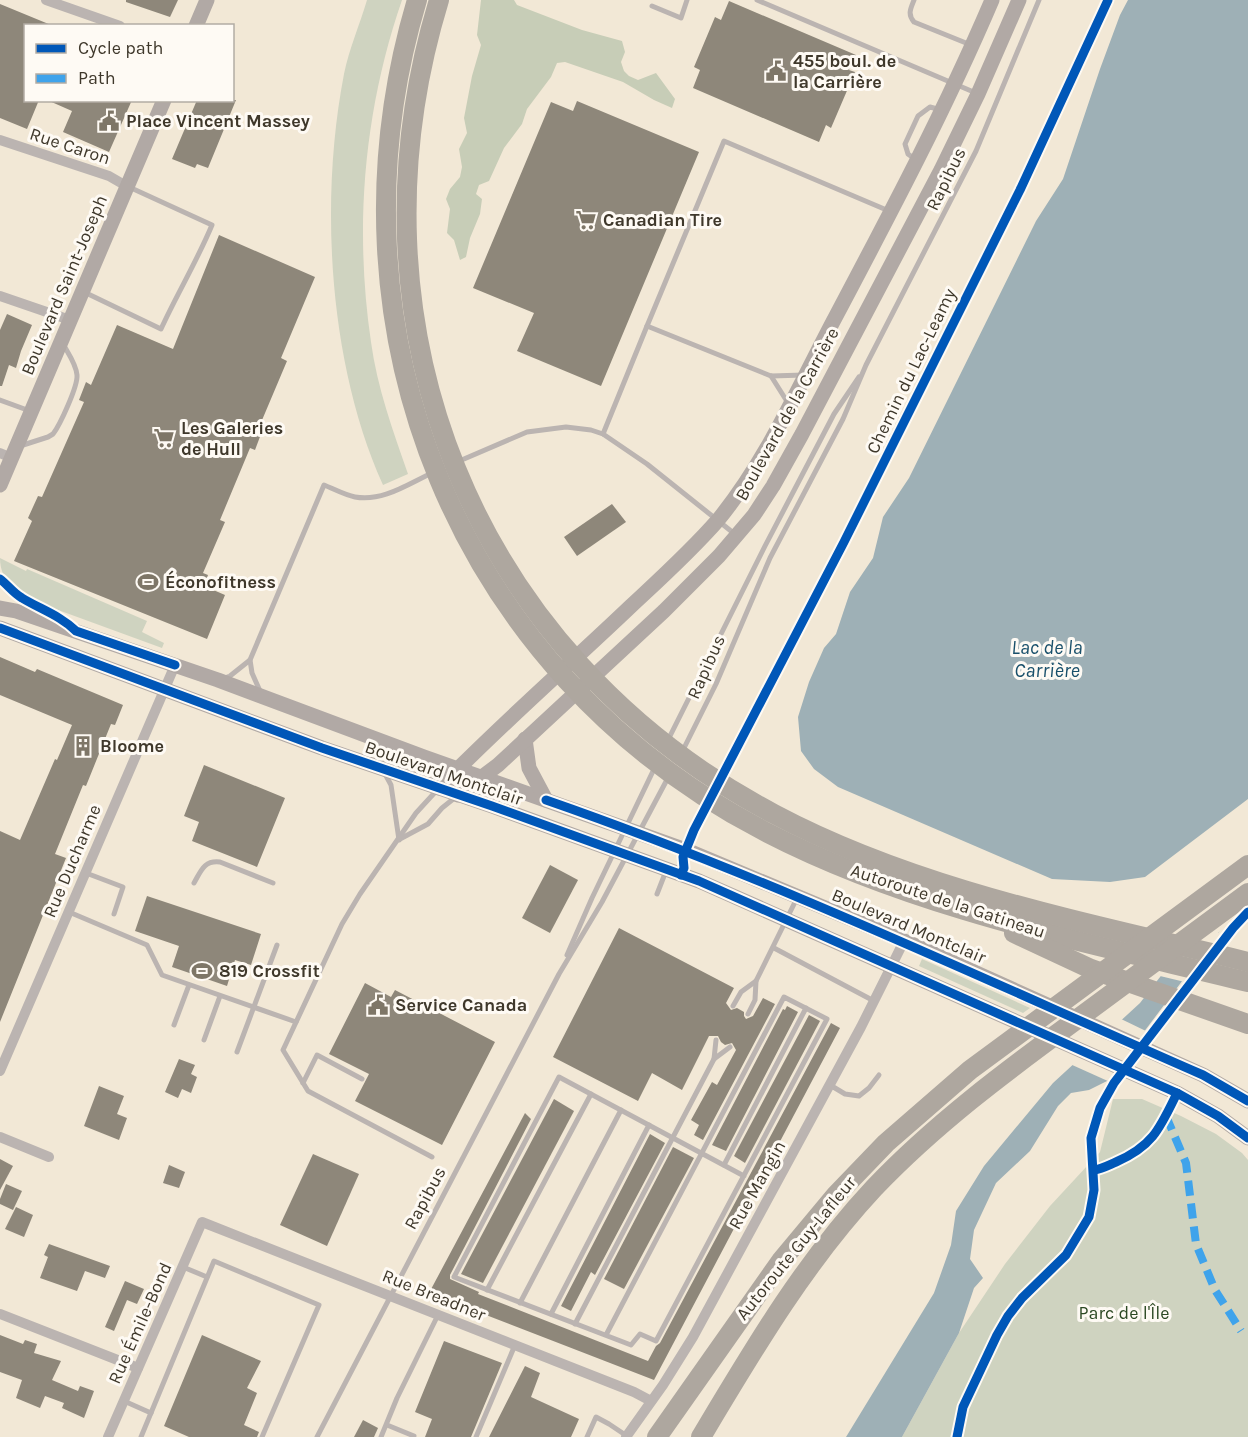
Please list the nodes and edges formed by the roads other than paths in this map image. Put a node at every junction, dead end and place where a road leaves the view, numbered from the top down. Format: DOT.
graph roads {
  1 [pos="46,0"];
  2 [pos="207,0"];
  3 [pos="417,0"];
  4 [pos="439,0"];
  5 [pos="687,0"];
  6 [pos="757,0"];
  7 [pos="914,0"];
  8 [pos="992,0"];
  9 [pos="1019,0"];
  10 [pos="1039,0"];
  11 [pos="652,6"];
  12 [pos="114,24"];
  13 [pos="197,24"];
  14 [pos="972,46"];
  15 [pos="955,84"];
  16 [pos="978,94"];
  17 [pos="163,102"];
  18 [pos="0,140"];
  19 [pos="128,187"];
  20 [pos="891,211"];
  21 [pos="83,292"];
  22 [pos="0,296"];
  23 [pos="70,320"];
  24 [pos="647,326"];
  25 [pos="61,342"];
  26 [pos="866,365"];
  27 [pos="805,375"];
  28 [pos="771,376"];
  29 [pos="0,400"];
  30 [pos="789,405"];
  31 [pos="32,411"];
  32 [pos="603,434"];
  33 [pos="9,453"];
  34 [pos="452,464"];
  35 [pos="441,469"];
  36 [pos="0,485"];
  37 [pos="717,520"];
  38 [pos="737,535"];
  39 [pos="0,599"];
  40 [pos="0,608"];
  41 [pos="16,610"];
  42 [pos="0,628"];
  43 [pos="250,660"];
  44 [pos="175,665"];
  45 [pos="218,680"];
  46 [pos="164,690"];
  47 [pos="267,699"];
  48 [pos="525,739"];
  49 [pos="663,751"];
  50 [pos="678,759"];
  51 [pos="658,760"];
  52 [pos="673,768"];
  53 [pos="457,769"];
  54 [pos="382,770"];
  55 [pos="482,778"];
  56 [pos="439,788"];
  57 [pos="458,795"];
  58 [pos="546,800"];
  59 [pos="632,830"];
  60 [pos="399,840"];
  61 [pos="621,853"];
  62 [pos="1248,865"];
  63 [pos="666,869"];
  64 [pos="86,873"];
  65 [pos="194,883"];
  66 [pos="273,883"];
  67 [pos="1248,893"];
  68 [pos="657,894"];
  69 [pos="798,896"];
  70 [pos="962,909"];
  71 [pos="69,912"];
  72 [pos="114,914"];
  73 [pos="787,920"];
  74 [pos="904,941"];
  75 [pos="277,945"];
  76 [pos="774,948"];
  77 [pos="1198,949"];
  78 [pos="1248,953"];
  79 [pos="1248,962"];
  80 [pos="892,966"];
  81 [pos="559,974"];
  82 [pos="756,981"];
  83 [pos="1248,982"];
  84 [pos="189,985"];
  85 [pos="220,996"];
  86 [pos="874,1001"];
  87 [pos="733,1006"];
  88 [pos="254,1008"];
  89 [pos="806,1008"];
  90 [pos="748,1014"];
  91 [pos="297,1022"];
  92 [pos="1248,1024"];
  93 [pos="174,1025"];
  94 [pos="204,1040"];
  95 [pos="716,1040"];
  96 [pos="730,1047"];
  97 [pos="237,1052"];
  98 [pos="714,1059"];
  99 [pos="0,1071"];
  100 [pos="879,1075"];
  101 [pos="362,1079"];
  102 [pos="303,1083"];
  103 [pos="830,1085"];
  104 [pos="591,1094"];
  105 [pos="1248,1101"];
  106 [pos="621,1110"];
  107 [pos="649,1125"];
  108 [pos="0,1137"];
  109 [pos="673,1137"];
  110 [pos="1248,1138"];
  111 [pos="702,1153"];
  112 [pos="49,1157"];
  113 [pos="432,1157"];
  114 [pos="724,1165"];
  115 [pos="744,1176"];
  116 [pos="202,1222"];
  117 [pos="183,1266"];
  118 [pos="207,1277"];
  119 [pos="487,1290"];
  120 [pos="391,1296"];
  121 [pos="520,1303"];
  122 [pos="0,1314"];
  123 [pos="551,1314"];
  124 [pos="438,1315"];
  125 [pos="575,1323"];
  126 [pos="606,1335"];
  127 [pos="515,1345"];
  128 [pos="138,1368"];
  129 [pos="124,1401"];
  130 [pos="651,1401"];
  131 [pos="151,1413"];
  132 [pos="387,1425"];
  133 [pos="414,1436"];
  134 [pos="108,1437"];
  135 [pos="141,1437"];
  136 [pos="262,1437"];
  137 [pos="316,1437"];
  138 [pos="381,1437"];
  139 [pos="476,1437"];
  140 [pos="587,1437"];
  141 [pos="626,1437"];
  142 [pos="657,1437"];
  143 [pos="700,1437"];
  1 -- 12 [label="street"];
  2 -- 13 [label="main road"];
  3 -- 70 [label="highway, Autoroute de la Gatineau"];
  4 -- 77 [label="highway, Autoroute de la Gatineau"];
  5 -- 11 [label="lane"];
  6 -- 15 [label="lane"];
  7 -- 14 [label="lane"];
  8 -- 14 [label="main road, Boulevard de la Carrière"];
  9 -- 16 [label="main road, Boulevard de la Carrière"];
  10 -- 26 [label="lane, Rapibus"];
  14 -- 15 [label="main road, Boulevard de la Carrière"];
  15 -- 16 [label="lane"];
  15 -- 20 [label="main road, Boulevard de la Carrière"];
  16 -- 38 [label="main road, Boulevard de la Carrière"];
  17 -- 19 [label="main road, Boulevard Saint-Joseph"];
  18 -- 19 [label="street, Rue Caron"];
  19 -- 21 [label="main road, Boulevard Saint-Joseph"];
  19 -- 21 [label="lane"];
  20 -- 24 [label="lane"];
  20 -- 27 [label="main road, Boulevard de la Carrière"];
  21 -- 23 [label="main road, Boulevard Saint-Joseph"];
  22 -- 23 [label="street"];
  23 -- 25 [label="main road, Boulevard Saint-Joseph"];
  24 -- 28 [label="lane"];
  24 -- 32 [label="lane"];
  25 -- 31 [label="main road, Boulevard Saint-Joseph"];
  25 -- 33 [label="lane"];
  26 -- 49 [label="lane, Rapibus"];
  26 -- 50 [label="lane, Rapibus"];
  27 -- 28 [label="lane"];
  27 -- 30 [label="main road, Boulevard de la Carrière"];
  28 -- 30 [label="lane"];
  29 -- 31 [label="lane"];
  30 -- 37 [label="main road, Boulevard de la Carrière"];
  31 -- 33 [label="main road, Boulevard Saint-Joseph"];
  32 -- 34 [label="lane"];
  32 -- 37 [label="lane"];
  33 -- 36 [label="main road, Boulevard Saint-Joseph"];
  35 -- 43 [label="lane"];
  37 -- 38 [label="lane"];
  37 -- 53 [label="main road, Boulevard de la Carrière"];
  38 -- 48 [label="main road, Boulevard de la Carrière"];
  39 -- 41 [label="main road"];
  40 -- 41 [label="main road, Boulevard Montclair"];
  41 -- 44 [label="main road, Boulevard Montclair"];
  42 -- 46 [label="main road, Boulevard Montclair"];
  43 -- 45 [label="lane"];
  43 -- 47 [label="lane"];
  44 -- 45 [label="main road, Boulevard Montclair"];
  44 -- 46 [label="street, Rue Ducharme"];
  45 -- 47 [label="main road, Boulevard Montclair"];
  46 -- 54 [label="main road, Boulevard Montclair"];
  46 -- 64 [label="street, Rue Ducharme"];
  47 -- 53 [label="main road, Boulevard Montclair"];
  48 -- 55 [label="main road, Boulevard de la Carrière"];
  48 -- 58 [label="main road"];
  51 -- 59 [label="lane, Rapibus"];
  52 -- 59 [label="lane, Rapibus"];
  53 -- 55 [label="main road, Boulevard Montclair"];
  53 -- 56 [label="main road, Boulevard de la Carrière"];
  54 -- 56 [label="main road, Boulevard Montclair"];
  54 -- 60 [label="lane"];
  55 -- 57 [label="main road, Boulevard de la Carrière"];
  55 -- 58 [label="main road, Boulevard Montclair"];
  56 -- 57 [label="main road, Boulevard Montclair"];
  56 -- 60 [label="lane"];
  57 -- 60 [label="lane"];
  57 -- 61 [label="main road, Boulevard Montclair"];
  58 -- 59 [label="main road, Boulevard Montclair"];
  59 -- 61 [label="lane, Rapibus"];
  59 -- 61 [label="lane, Rapibus"];
  59 -- 69 [label="main road, Boulevard Montclair"];
  60 -- 91 [label="lane"];
  61 -- 63 [label="main road, Boulevard Montclair"];
  61 -- 81 [label="lane, Rapibus"];
  61 -- 81 [label="lane, Rapibus"];
  62 -- 142 [label="highway, Autoroute Guy-Lafleur"];
  63 -- 68 [label="lane"];
  63 -- 73 [label="main road, Boulevard Montclair"];
  64 -- 71 [label="street, Rue Ducharme"];
  64 -- 72 [label="lane"];
  65 -- 66 [label="lane"];
  67 -- 143 [label="highway, Autoroute Guy-Lafleur"];
  69 -- 73 [label="lane"];
  69 -- 74 [label="main road, Boulevard Montclair"];
  70 -- 83 [label="highway, Autoroute de la Gatineau"];
  70 -- 92 [label="highway"];
  71 -- 84 [label="lane"];
  71 -- 99 [label="street, Rue Ducharme"];
  73 -- 76 [label="lane"];
  73 -- 80 [label="main road, Boulevard Montclair"];
  74 -- 80 [label="street, Rue Mangin"];
  74 -- 105 [label="main road, Boulevard Montclair"];
  75 -- 88 [label="lane"];
  76 -- 82 [label="lane"];
  76 -- 86 [label="lane"];
  77 -- 78 [label="highway"];
  77 -- 79 [label="highway, Autoroute de la Gatineau"];
  80 -- 86 [label="street, Rue Mangin"];
  80 -- 110 [label="main road, Boulevard Montclair"];
  81 -- 120 [label="lane, Rapibus"];
  82 -- 87 [label="lane"];
  82 -- 90 [label="lane"];
  84 -- 85 [label="lane"];
  84 -- 93 [label="lane"];
  85 -- 88 [label="lane"];
  85 -- 94 [label="lane"];
  86 -- 103 [label="street, Rue Mangin"];
  88 -- 91 [label="lane"];
  88 -- 97 [label="lane"];
  89 -- 111 [label="lane"];
  89 -- 114 [label="lane"];
  89 -- 115 [label="lane"];
  91 -- 102 [label="lane"];
  95 -- 98 [label="lane"];
  96 -- 98 [label="lane"];
  98 -- 109 [label="lane"];
  100 -- 103 [label="lane"];
  101 -- 102 [label="lane"];
  102 -- 113 [label="lane"];
  103 -- 130 [label="street, Rue Mangin"];
  104 -- 106 [label="lane"];
  104 -- 119 [label="lane"];
  104 -- 119 [label="lane"];
  106 -- 107 [label="lane"];
  106 -- 121 [label="lane"];
  107 -- 109 [label="lane"];
  107 -- 123 [label="lane"];
  108 -- 112 [label="street"];
  109 -- 111 [label="lane"];
  109 -- 125 [label="lane"];
  111 -- 114 [label="lane"];
  111 -- 126 [label="lane"];
  114 -- 115 [label="lane"];
  115 -- 126 [label="lane"];
  116 -- 117 [label="street, Rue Émile-Bond"];
  116 -- 120 [label="street, Rue Breadner"];
  117 -- 118 [label="lane"];
  117 -- 128 [label="street, Rue Émile-Bond"];
  118 -- 131 [label="lane"];
  118 -- 136 [label="lane"];
  119 -- 121 [label="lane"];
  120 -- 124 [label="street, Rue Breadner"];
  120 -- 137 [label="lane, Rapibus"];
  121 -- 123 [label="lane"];
  122 -- 128 [label="street"];
  123 -- 125 [label="lane"];
  124 -- 127 [label="street, Rue Breadner"];
  124 -- 132 [label="lane"];
  125 -- 126 [label="lane"];
  127 -- 130 [label="street, Rue Breadner"];
  127 -- 139 [label="lane"];
  128 -- 129 [label="street, Rue Émile-Bond"];
  129 -- 131 [label="lane"];
  129 -- 134 [label="street, Rue Émile-Bond"];
  130 -- 141 [label="street, Rue Mangin"];
  131 -- 135 [label="lane"];
  132 -- 133 [label="lane"];
  132 -- 138 [label="lane"];
  140 -- 141 [label="lane"];
}
